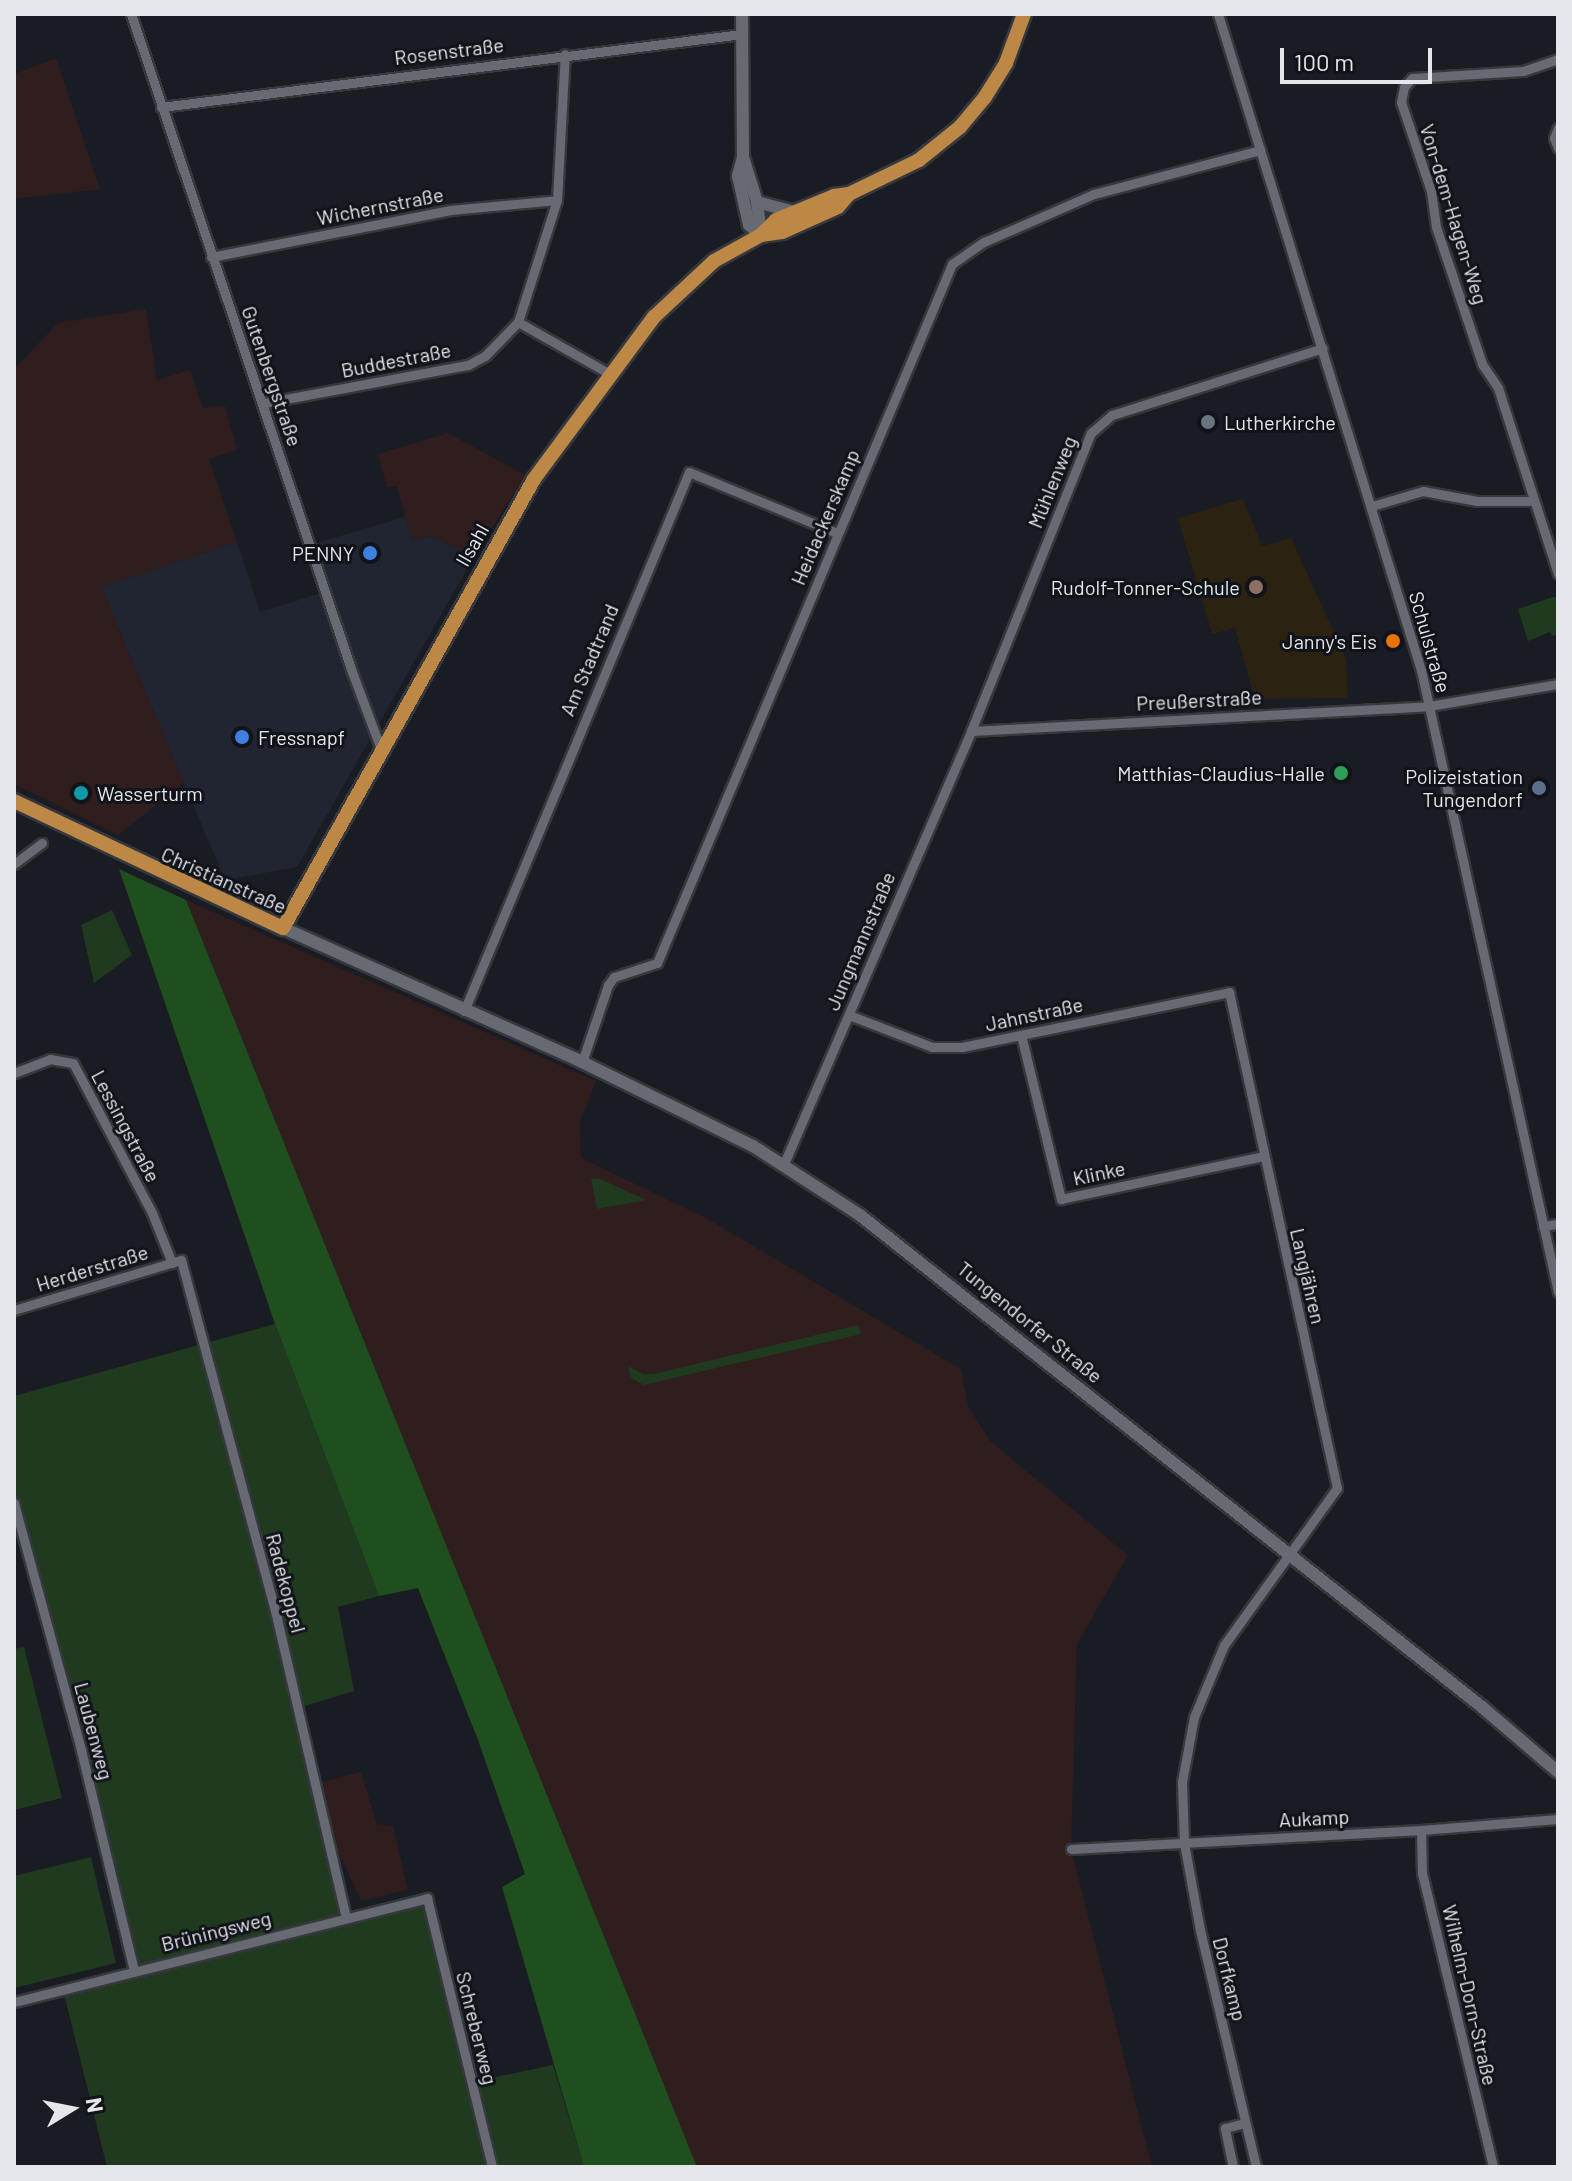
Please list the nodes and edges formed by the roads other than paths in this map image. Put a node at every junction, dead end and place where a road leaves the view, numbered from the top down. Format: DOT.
graph roads {
  1 [pos="131,14"];
  2 [pos="742,14"];
  3 [pos="1218,14"];
  4 [pos="1022,20"];
  5 [pos="742,34"];
  6 [pos="565,54"];
  7 [pos="1558,59"];
  8 [pos="161,107"];
  9 [pos="1558,128"];
  10 [pos="1558,148"];
  11 [pos="1260,150"];
  12 [pos="743,157"];
  13 [pos="849,194"];
  14 [pos="557,200"];
  15 [pos="757,202"];
  16 [pos="794,212"];
  17 [pos="761,235"];
  18 [pos="211,257"];
  19 [pos="518,322"];
  20 [pos="1323,348"];
  21 [pos="610,374"];
  22 [pos="264,403"];
  23 [pos="1532,501"];
  24 [pos="1372,506"];
  25 [pos="837,533"];
  26 [pos="1558,574"];
  27 [pos="1558,684"];
  28 [pos="1429,706"];
  29 [pos="971,731"];
  30 [pos="381,749"];
  31 [pos="14,801"];
  32 [pos="42,843"];
  33 [pos="14,864"];
  34 [pos="283,928"];
  35 [pos="420,992"];
  36 [pos="1229,992"];
  37 [pos="464,1011"];
  38 [pos="849,1015"];
  39 [pos="1021,1035"];
  40 [pos="582,1062"];
  41 [pos="14,1073"];
  42 [pos="1263,1156"];
  43 [pos="783,1166"];
  44 [pos="1558,1224"];
  45 [pos="1543,1226"];
  46 [pos="176,1262"];
  47 [pos="1558,1292"];
  48 [pos="14,1310"];
  49 [pos="14,1503"];
  50 [pos="1290,1554"];
  51 [pos="1558,1772"];
  52 [pos="1558,1819"];
  53 [pos="1421,1830"];
  54 [pos="1184,1843"];
  55 [pos="1071,1849"];
  56 [pos="427,1898"];
  57 [pos="346,1918"];
  58 [pos="134,1970"];
  59 [pos="14,2002"];
  60 [pos="1245,2123"];
  61 [pos="492,2167"];
  62 [pos="1233,2167"];
  63 [pos="1256,2167"];
  64 [pos="1493,2167"];
  1 -- 8 [label="street, Gutenbergstraße"];
  2 -- 5 [label="main road"];
  3 -- 11 [label="street, Schulstraße"];
  4 -- 13 [label="main road"];
  5 -- 6 [label="street, Rosenstraße"];
  5 -- 12 [label="main road"];
  6 -- 8 [label="street, Rosenstraße"];
  6 -- 14 [label="street, Buddestraße"];
  7 -- 23 [label="street, Von-dem-Hagen-Weg"];
  8 -- 18 [label="street, Gutenbergstraße"];
  9 -- 10 [label="street"];
  11 -- 20 [label="street, Schulstraße"];
  11 -- 25 [label="street, Heidackerskamp"];
  12 -- 15 [label="main road"];
  12 -- 17 [label="main road"];
  13 -- 16 [label="main road"];
  13 -- 17 [label="main road"];
  14 -- 18 [label="street, Wichernstraße"];
  14 -- 19 [label="street, Buddestraße"];
  15 -- 16 [label="main road"];
  15 -- 17 [label="main road"];
  16 -- 17 [label="main road"];
  17 -- 21 [label="main road, Ilsahl"];
  18 -- 22 [label="street, Gutenbergstraße"];
  19 -- 21 [label="street"];
  19 -- 22 [label="street, Buddestraße"];
  20 -- 24 [label="street, Schulstraße"];
  20 -- 29 [label="street, Mühlenweg"];
  21 -- 30 [label="main road, Ilsahl"];
  22 -- 30 [label="street, Gutenbergstraße"];
  23 -- 24 [label="street"];
  23 -- 26 [label="street, Von-dem-Hagen-Weg"];
  24 -- 28 [label="street, Schulstraße"];
  25 -- 37 [label="street, Am Stadtrand"];
  25 -- 40 [label="street, Heidackerskamp"];
  27 -- 28 [label="street, Preußerstraße"];
  28 -- 29 [label="street, Preußerstraße"];
  28 -- 45 [label="street, Schulstraße"];
  29 -- 38 [label="street, Jungmannstraße"];
  30 -- 34 [label="main road, Ilsahl"];
  31 -- 34 [label="main road, Christianstraße"];
  32 -- 33 [label="street"];
  34 -- 35 [label="main road, Christianstraße"];
  35 -- 37 [label="main road, Tungendorfer Straße"];
  36 -- 39 [label="street, Jahnstraße"];
  36 -- 42 [label="street, Langjähren"];
  37 -- 40 [label="main road, Tungendorfer Straße"];
  38 -- 39 [label="street, Jahnstraße"];
  38 -- 43 [label="street, Jungmannstraße"];
  39 -- 42 [label="street, Klinke"];
  40 -- 43 [label="main road, Tungendorfer Straße"];
  41 -- 46 [label="street, Lessingstraße"];
  42 -- 50 [label="street, Langjähren"];
  43 -- 50 [label="main road, Tungendorfer Straße"];
  44 -- 45 [label="street"];
  45 -- 47 [label="street, Schulstraße"];
  46 -- 48 [label="street, Herderstraße"];
  46 -- 57 [label="street, Radekoppel"];
  49 -- 58 [label="street, Laubenweg"];
  50 -- 51 [label="main road, Tungendorfer Straße"];
  50 -- 54 [label="street, Langjähren"];
  52 -- 53 [label="street, Aukamp"];
  53 -- 54 [label="street, Aukamp"];
  53 -- 64 [label="street, Wilhelm-Dorn-Straße"];
  54 -- 55 [label="street, Aukamp"];
  54 -- 60 [label="street, Dorfkamp"];
  56 -- 57 [label="street, Brüningsweg"];
  56 -- 61 [label="street, Schreberweg"];
  57 -- 58 [label="street, Brüningsweg"];
  58 -- 59 [label="street, Brüningsweg"];
  60 -- 62 [label="street"];
  60 -- 63 [label="street, Dorfkamp"];
}
